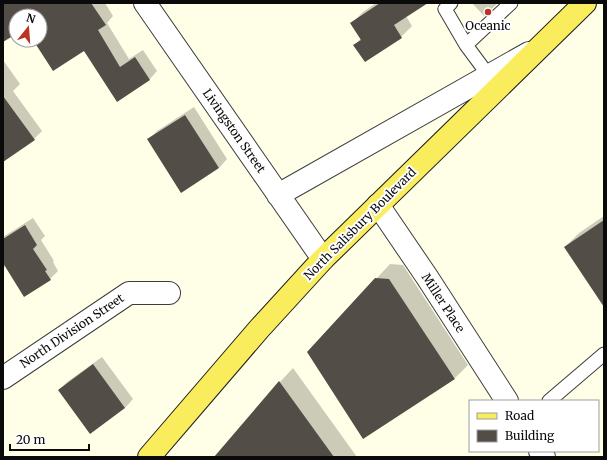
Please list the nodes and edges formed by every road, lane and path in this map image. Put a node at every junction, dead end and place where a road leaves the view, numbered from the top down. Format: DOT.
graph roads {
  1 [pos="145,3"];
  2 [pos="451,3"];
  3 [pos="511,3"];
  4 [pos="576,6"];
  5 [pos="466,45"];
  6 [pos="540,47"];
  7 [pos="489,76"];
  8 [pos="278,195"];
  9 [pos="378,205"];
  10 [pos="323,259"];
  11 [pos="169,293"];
  12 [pos="604,354"];
  13 [pos="3,378"];
  14 [pos="506,400"];
  15 [pos="550,400"];
  16 [pos="149,457"];
  1 -- 8 [label="street, Livingston Street"];
  2 -- 5 [label="lane"];
  3 -- 5 [label="lane"];
  4 -- 6 [label="main road, North Salisbury Boulevard"];
  5 -- 7 [label="lane"];
  6 -- 7 [label="street"];
  6 -- 9 [label="main road, North Salisbury Boulevard"];
  7 -- 8 [label="street"];
  8 -- 10 [label="street, Livingston Street"];
  9 -- 10 [label="main road, North Salisbury Boulevard"];
  9 -- 14 [label="street, Miller Place"];
  10 -- 16 [label="main road, North Salisbury Boulevard"];
  11 -- 13 [label="street, North Division Street"];
  12 -- 15 [label="lane"];
}
